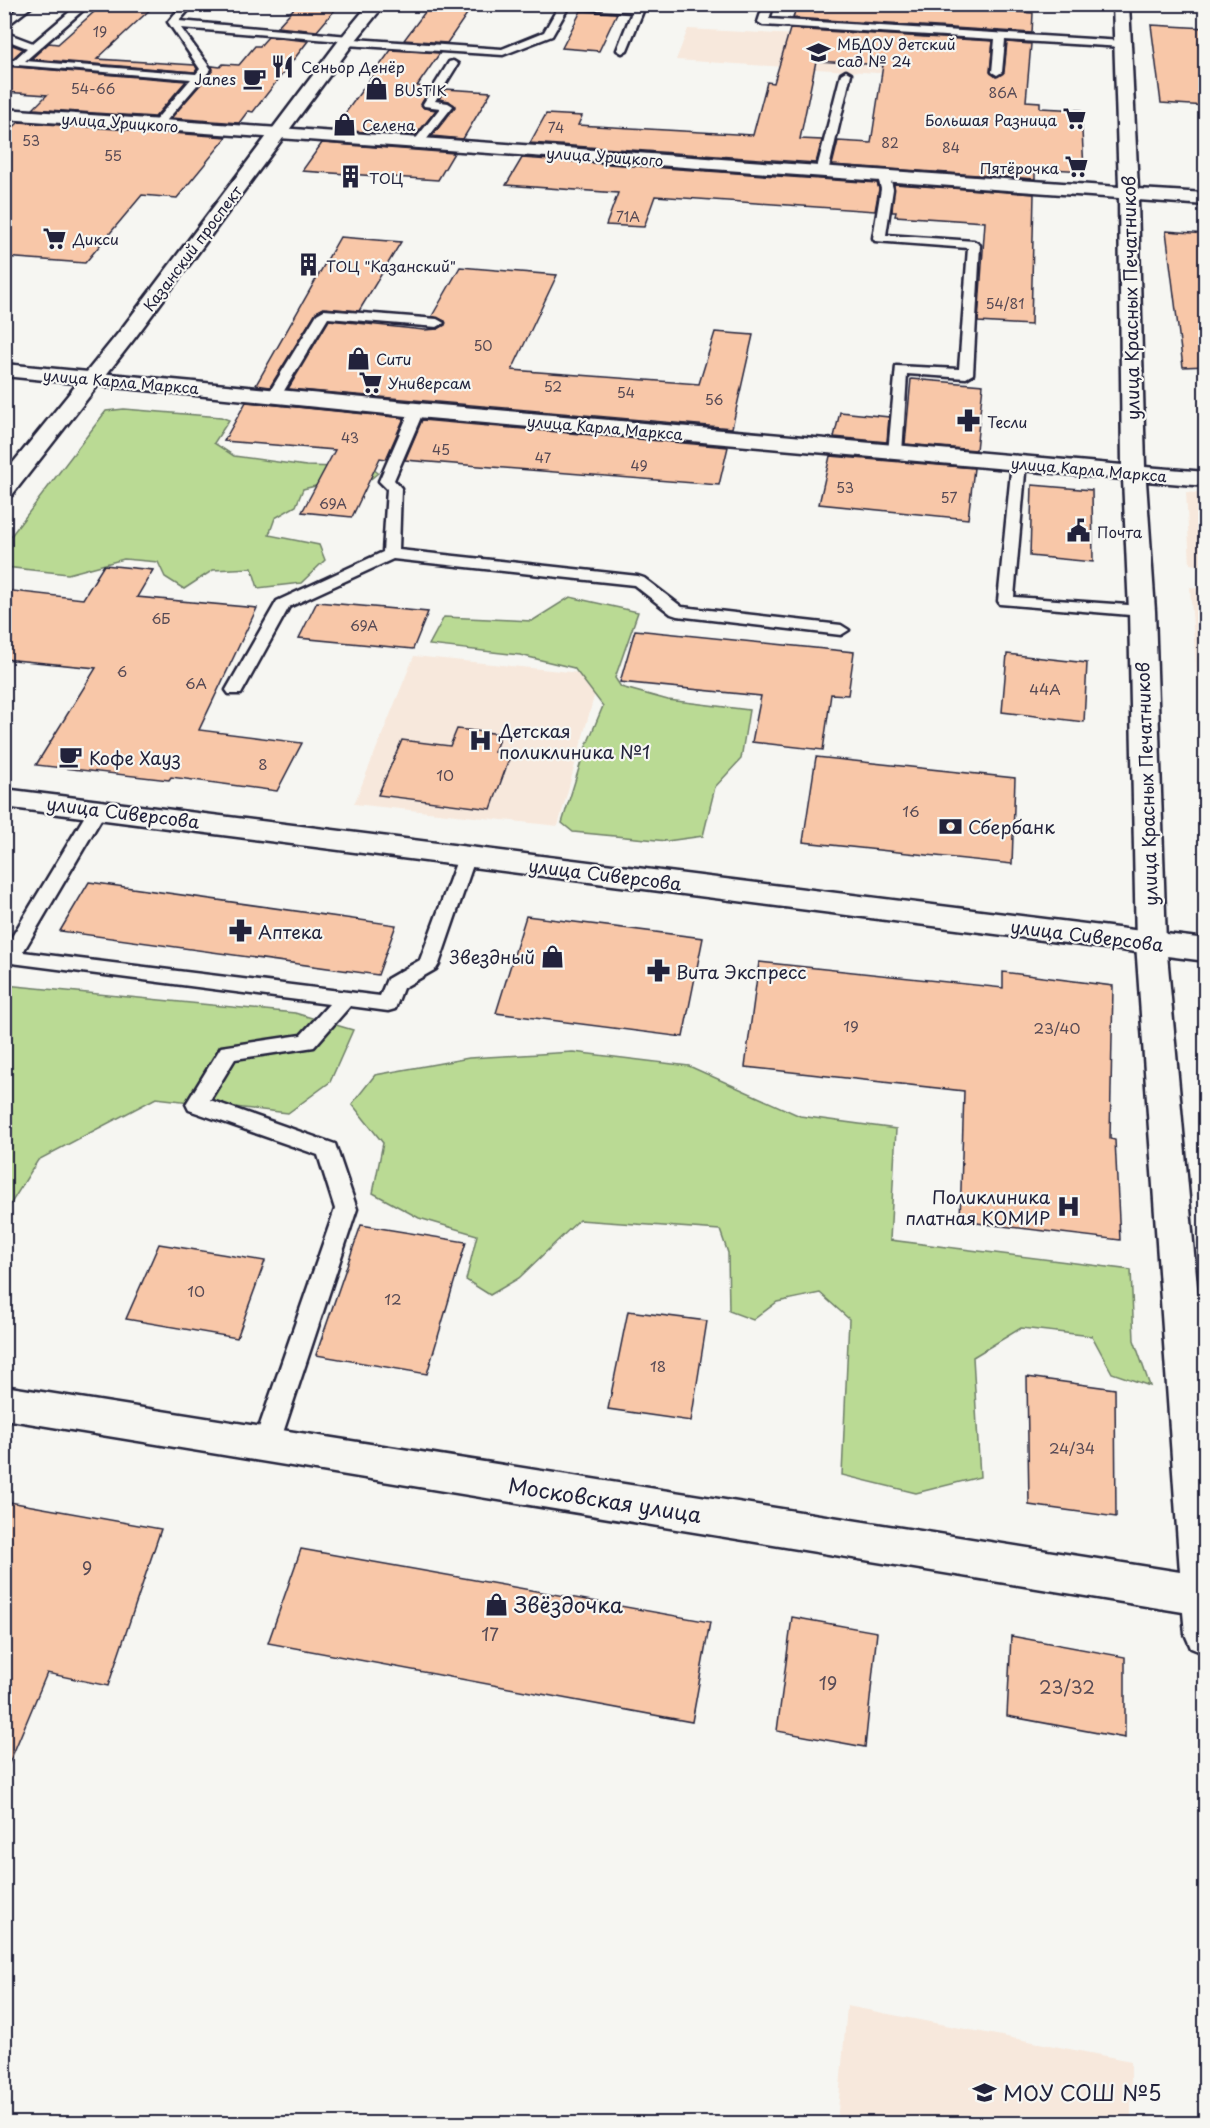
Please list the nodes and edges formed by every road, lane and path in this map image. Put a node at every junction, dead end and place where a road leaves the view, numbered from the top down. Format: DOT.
graph roads {
  1 [pos="30,4"];
  2 [pos="85,4"];
  3 [pos="189,4"];
  4 [pos="378,4"];
  5 [pos="769,4"];
  6 [pos="1121,4"];
  7 [pos="639,7"];
  8 [pos="174,24"];
  9 [pos="4,25"];
  10 [pos="4,34"];
  11 [pos="1000,36"];
  12 [pos="348,40"];
  13 [pos="1123,44"];
  14 [pos="34,47"];
  15 [pos="622,50"];
  16 [pos="10,62"];
  17 [pos="453,64"];
  18 [pos="997,72"];
  19 [pos="846,74"];
  20 [pos="200,77"];
  21 [pos="4,114"];
  22 [pos="157,125"];
  23 [pos="279,133"];
  24 [pos="417,143"];
  25 [pos="822,172"];
  26 [pos="884,177"];
  27 [pos="1126,193"];
  28 [pos="1206,198"];
  29 [pos="437,323"];
  30 [pos="4,370"];
  31 [pos="94,379"];
  32 [pos="274,396"];
  33 [pos="417,410"];
  34 [pos="896,453"];
  35 [pos="1019,462"];
  36 [pos="1134,472"];
  37 [pos="1206,479"];
  38 [pos="4,490"];
  39 [pos="391,554"];
  40 [pos="1142,611"];
  41 [pos="841,630"];
  42 [pos="235,690"];
  43 [pos="4,798"];
  44 [pos="98,809"];
  45 [pos="467,856"];
  46 [pos="1151,943"];
  47 [pos="1206,950"];
  48 [pos="346,998"];
  49 [pos="4,1402"];
  50 [pos="266,1445"];
  51 [pos="1205,1608"];
  1 -- 9 [label="lane"];
  2 -- 14 [label="lane"];
  3 -- 8 [label="lane"];
  4 -- 12 [label="street, Казанский проспект"];
  5 -- 11 [label="lane"];
  6 -- 13 [label="street, улица Красных Печатников"];
  7 -- 12 [label="lane"];
  7 -- 15 [label="lane"];
  8 -- 12 [label="lane"];
  8 -- 20 [label="lane"];
  10 -- 14 [label="lane"];
  11 -- 13 [label="lane"];
  11 -- 18 [label="lane"];
  12 -- 23 [label="street, Казанский проспект"];
  13 -- 27 [label="street, улица Красных Печатников"];
  14 -- 16 [label="lane"];
  16 -- 20 [label="lane"];
  17 -- 24 [label="lane"];
  19 -- 25 [label="lane"];
  20 -- 22 [label="lane"];
  21 -- 22 [label="street, улица Урицкого"];
  22 -- 23 [label="street, улица Урицкого"];
  23 -- 24 [label="street, улица Урицкого"];
  23 -- 31 [label="street, Казанский проспект"];
  24 -- 25 [label="street, улица Урицкого"];
  25 -- 26 [label="street, улица Урицкого"];
  26 -- 27 [label="street, улица Урицкого"];
  26 -- 34 [label="lane"];
  27 -- 28 [label="street, улица Урицкого"];
  27 -- 36 [label="street, улица Красных Печатников"];
  29 -- 32 [label="lane"];
  30 -- 31 [label="street, улица Карла Маркса"];
  31 -- 32 [label="street, улица Карла Маркса"];
  31 -- 38 [label="street, Казанский проспект"];
  32 -- 33 [label="street, улица Карла Маркса"];
  33 -- 34 [label="street, улица Карла Маркса"];
  33 -- 39 [label="lane"];
  34 -- 35 [label="street, улица Карла Маркса"];
  35 -- 36 [label="street, улица Карла Маркса"];
  35 -- 40 [label="lane"];
  36 -- 37 [label="street, улица Карла Маркса"];
  36 -- 40 [label="street, улица Красных Печатников"];
  39 -- 41 [label="lane"];
  39 -- 42 [label="lane"];
  40 -- 46 [label="street, улица Красных Печатников"];
  43 -- 44 [label="street, улица Сиверсова"];
  44 -- 45 [label="street, улица Сиверсова"];
  44 -- 48 [label="lane"];
  45 -- 46 [label="street, улица Сиверсова"];
  45 -- 48 [label="lane"];
  46 -- 47 [label="street, улица Сиверсова"];
  46 -- 51 [label="street, улица Красных Печатников"];
  48 -- 50 [label="lane"];
  49 -- 50 [label="street, Московская улица"];
  50 -- 51 [label="street, Московская улица"];
}
